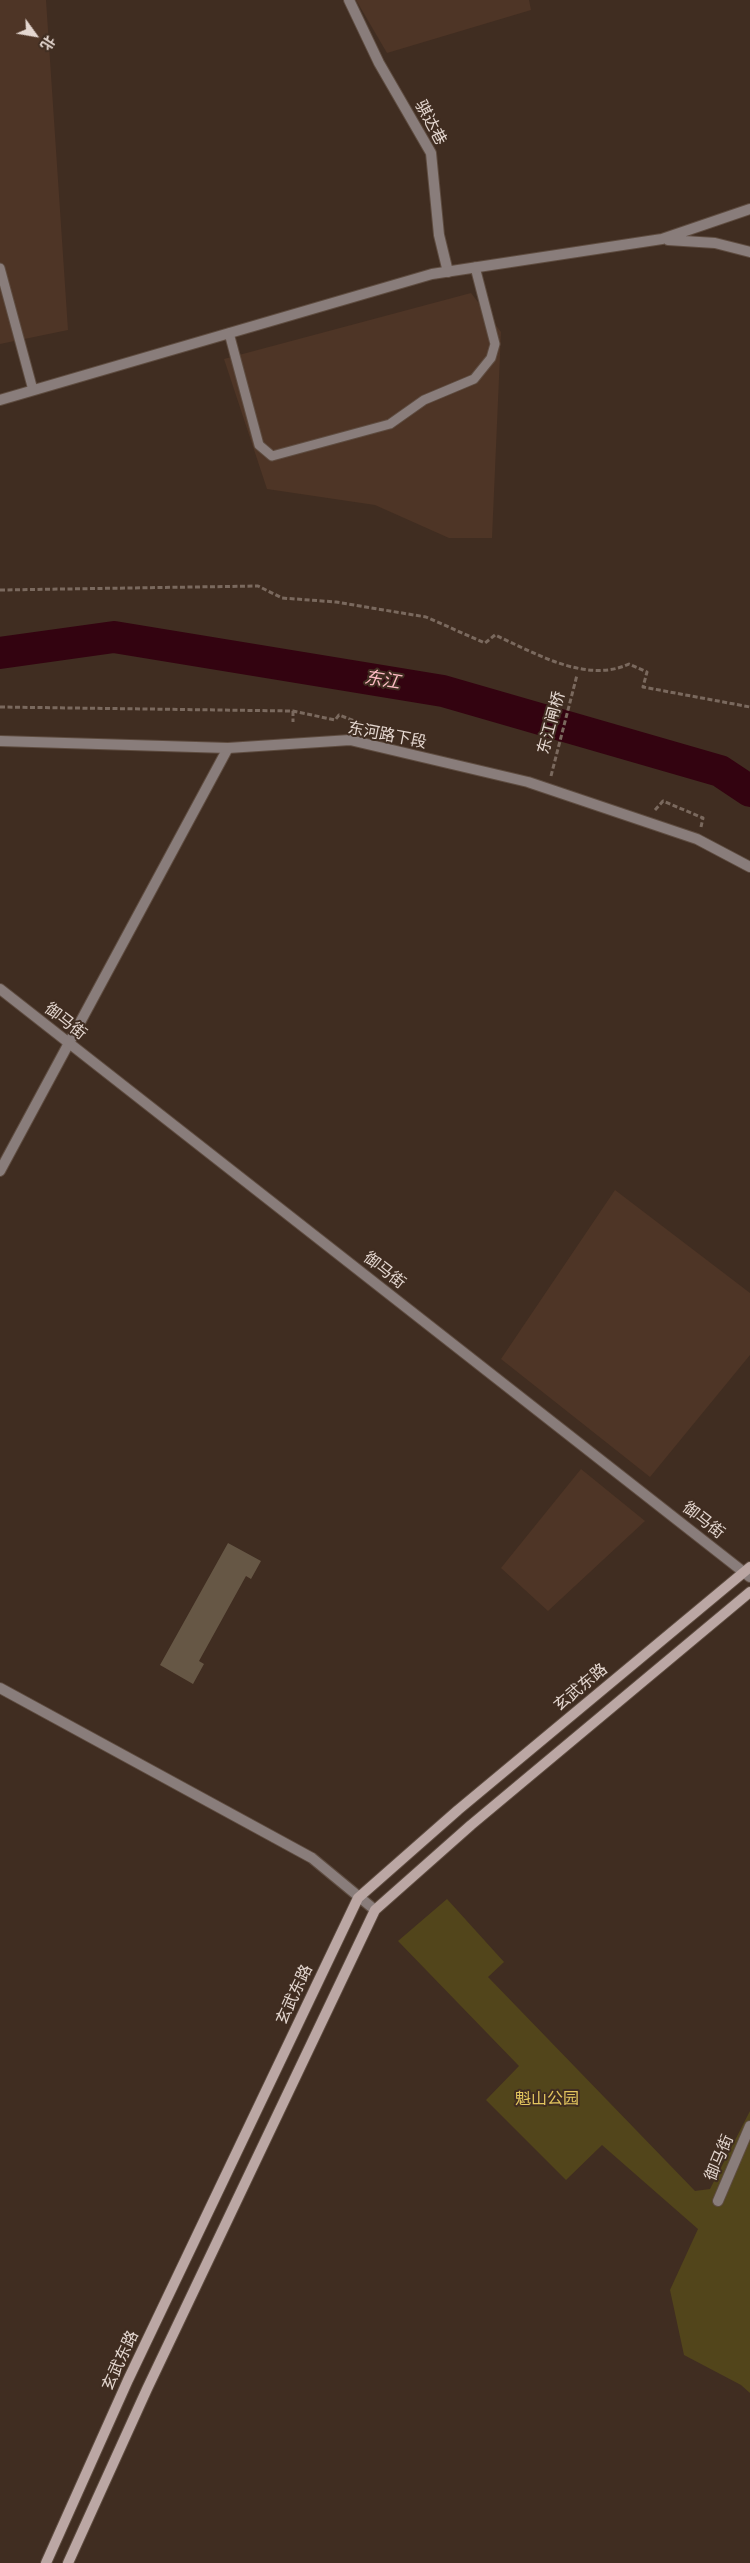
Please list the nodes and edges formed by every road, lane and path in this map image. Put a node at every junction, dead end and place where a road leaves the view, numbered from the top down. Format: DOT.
graph roads {
  1 [pos="349,0"];
  2 [pos="750,209"];
  3 [pos="662,239"];
  4 [pos="750,252"];
  5 [pos="475,267"];
  6 [pos="0,268"];
  7 [pos="448,272"];
  8 [pos="229,333"];
  9 [pos="33,390"];
  10 [pos="0,400"];
  11 [pos="0,590"];
  12 [pos="577,675"];
  13 [pos="750,707"];
  14 [pos="293,711"];
  15 [pos="293,722"];
  16 [pos="0,741"];
  17 [pos="228,748"];
  18 [pos="551,777"];
  19 [pos="750,867"];
  20 [pos="0,989"];
  21 [pos="69,1043"];
  22 [pos="0,1171"];
  23 [pos="748,1572"];
  24 [pos="750,1592"];
  25 [pos="0,1688"];
  26 [pos="358,1898"];
  27 [pos="375,1910"];
  28 [pos="750,2126"];
  29 [pos="718,2201"];
  30 [pos="46,2563"];
  31 [pos="68,2563"];
  1 -- 7 [label="street, 骐达巷"];
  2 -- 3 [label="street"];
  3 -- 4 [label="street"];
  3 -- 5 [label="street"];
  5 -- 7 [label="street"];
  5 -- 8 [label="lane"];
  6 -- 9 [label="lane"];
  7 -- 8 [label="street"];
  8 -- 9 [label="street"];
  9 -- 10 [label="street"];
  11 -- 13 [label="path"];
  12 -- 18 [label="path, 东江闸桥"];
  14 -- 15 [label="path"];
  16 -- 17 [label="street, 东河路下段"];
  17 -- 19 [label="street, 东河路下段"];
  17 -- 21 [label="street"];
  20 -- 21 [label="street, 御马街"];
  21 -- 22 [label="street"];
  21 -- 23 [label="street, 御马街"];
  23 -- 26 [label="main road, 玄武东路"];
  24 -- 27 [label="main road"];
  25 -- 26 [label="street"];
  26 -- 27 [label="street"];
  26 -- 30 [label="main road, 玄武东路"];
  27 -- 31 [label="main road"];
  28 -- 29 [label="street, 御马街"];
}
